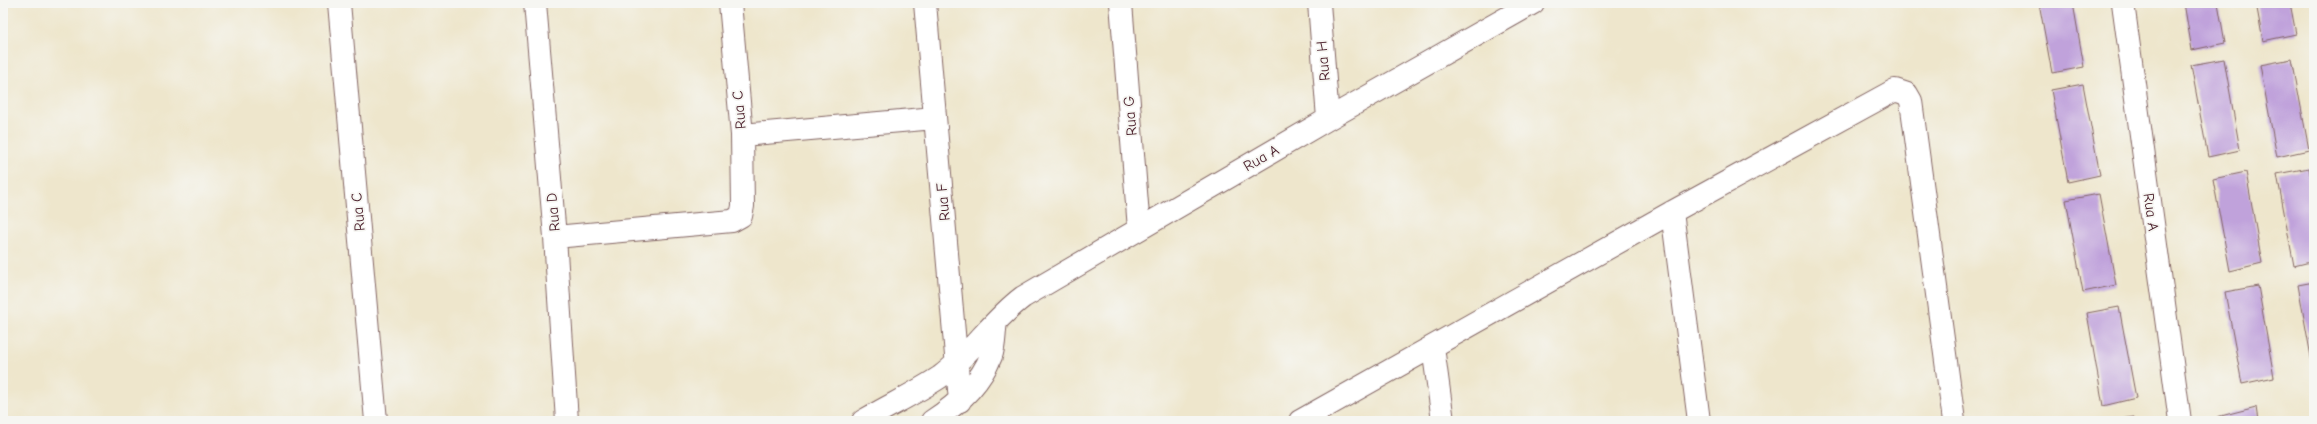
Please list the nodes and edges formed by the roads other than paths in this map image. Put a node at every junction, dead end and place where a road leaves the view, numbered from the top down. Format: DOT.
graph roads {
  1 [pos="340,3"];
  2 [pos="535,3"];
  3 [pos="730,3"];
  4 [pos="925,3"];
  5 [pos="1121,3"];
  6 [pos="1319,3"];
  7 [pos="2123,3"];
  8 [pos="1525,5"];
  9 [pos="935,118"];
  10 [pos="1328,119"];
  11 [pos="742,135"];
  12 [pos="1672,212"];
  13 [pos="1140,229"];
  14 [pos="555,237"];
  15 [pos="996,322"];
  16 [pos="1433,347"];
  17 [pos="957,362"];
  18 [pos="960,401"];
  19 [pos="376,421"];
  20 [pos="568,421"];
  21 [pos="863,421"];
  22 [pos="932,421"];
  23 [pos="1300,421"];
  24 [pos="1442,421"];
  25 [pos="1699,421"];
  26 [pos="1954,421"];
  27 [pos="2180,421"];
  1 -- 19 [label="street, Rua C"];
  2 -- 14 [label="street, Rua D"];
  3 -- 11 [label="street, Rua C"];
  4 -- 9 [label="street, Rua F"];
  5 -- 13 [label="street, Rua G"];
  6 -- 10 [label="street, Rua H"];
  7 -- 27 [label="street, Rua A"];
  8 -- 10 [label="street, Rua A"];
  9 -- 11 [label="street"];
  9 -- 17 [label="street, Rua F"];
  10 -- 13 [label="street, Rua A"];
  11 -- 14 [label="street, Rua C"];
  12 -- 16 [label="street"];
  12 -- 25 [label="street"];
  12 -- 26 [label="street"];
  13 -- 15 [label="street, Rua A"];
  14 -- 20 [label="street, Rua D"];
  15 -- 17 [label="street, Rua A"];
  15 -- 18 [label="street"];
  16 -- 23 [label="street"];
  16 -- 24 [label="street"];
  17 -- 18 [label="street, Rua F"];
  17 -- 21 [label="street, Rua A"];
  18 -- 22 [label="street"];
}
